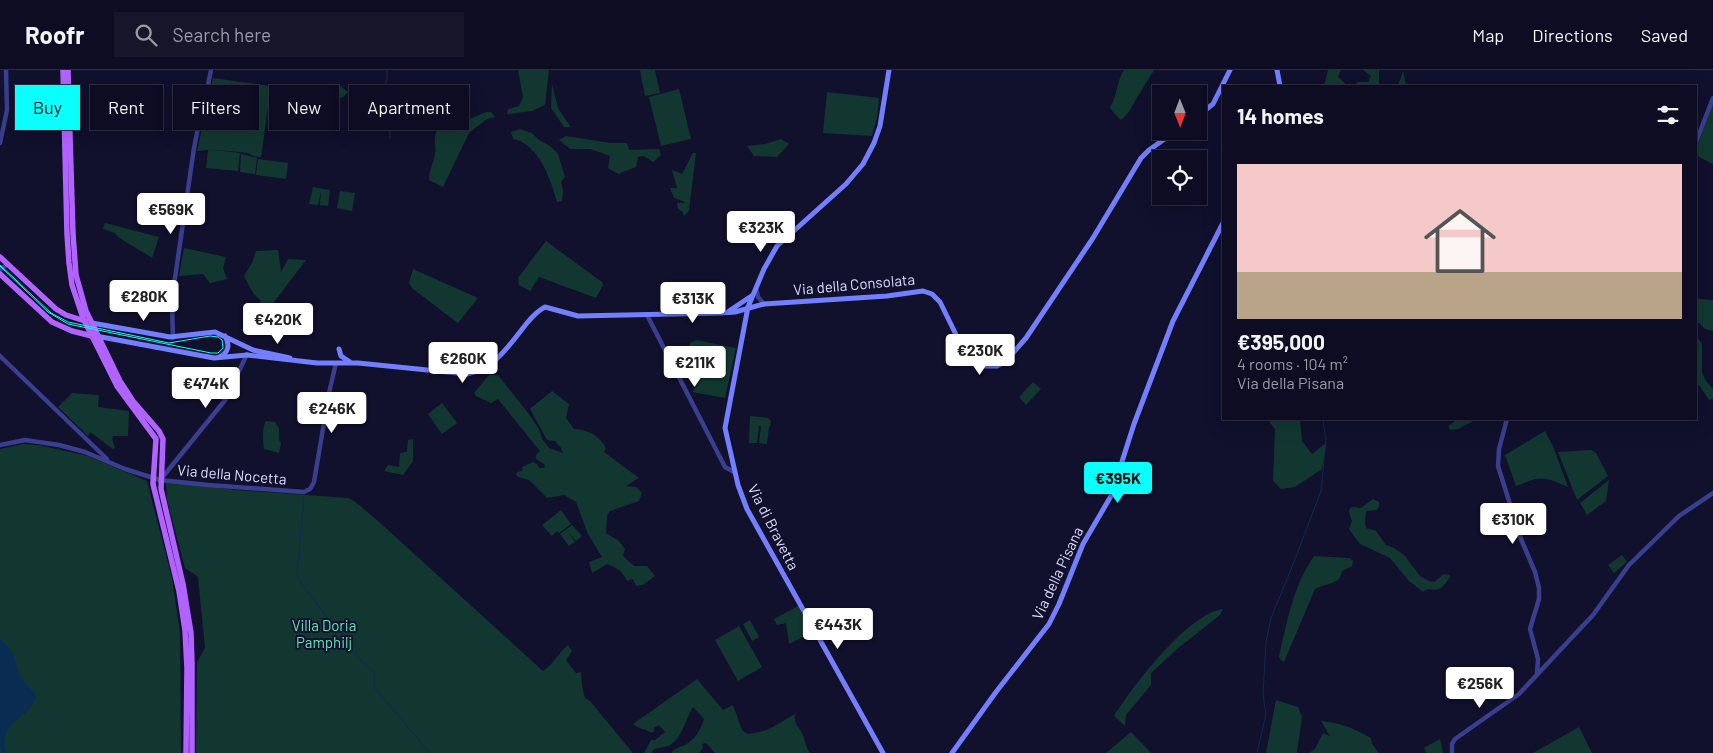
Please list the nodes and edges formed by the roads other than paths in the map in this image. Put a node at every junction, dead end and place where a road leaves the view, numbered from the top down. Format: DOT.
graph roads {
  1 [pos="6,70"];
  2 [pos="63,70"];
  3 [pos="68,70"];
  4 [pos="211,70"];
  5 [pos="889,70"];
  6 [pos="1230,70"];
  7 [pos="1277,70"];
  8 [pos="1280,85"];
  9 [pos="1713,98"];
  10 [pos="1208,108"];
  11 [pos="1697,139"];
  12 [pos="1163,140"];
  13 [pos="0,143"];
  14 [pos="1222,225"];
  15 [pos="0,257"];
  16 [pos="7,264"];
  17 [pos="0,272"];
  18 [pos="756,288"];
  19 [pos="753,294"];
  20 [pos="764,304"];
  21 [pos="748,307"];
  22 [pos="725,313"];
  23 [pos="646,315"];
  24 [pos="84,321"];
  25 [pos="745,322"];
  26 [pos="92,323"];
  27 [pos="92,336"];
  28 [pos="225,336"];
  29 [pos="99,337"];
  30 [pos="173,338"];
  31 [pos="250,348"];
  32 [pos="339,349"];
  33 [pos="247,355"];
  34 [pos="0,356"];
  35 [pos="217,358"];
  36 [pos="300,361"];
  37 [pos="350,362"];
  38 [pos="336,363"];
  39 [pos="1507,420"];
  40 [pos="155,431"];
  41 [pos="88,442"];
  42 [pos="0,445"];
  43 [pos="85,452"];
  44 [pos="110,462"];
  45 [pos="734,472"];
  46 [pos="153,477"];
  47 [pos="160,480"];
  48 [pos="1713,493"];
  49 [pos="1536,675"];
  50 [pos="186,753"];
  51 [pos="192,753"];
  52 [pos="883,753"];
  53 [pos="952,753"];
  54 [pos="1452,753"];
  1 -- 13 [label="street"];
  2 -- 24 [label="main road"];
  3 -- 26 [label="main road"];
  4 -- 30 [label="street"];
  5 -- 18 [label="main road, Via di Bravetta"];
  6 -- 10 [label="main road"];
  7 -- 8 [label="main road"];
  9 -- 11 [label="street"];
  12 -- 20 [label="main road, Via della Consolata"];
  14 -- 53 [label="main road, Via della Pisana"];
  15 -- 16 [label="main road"];
  16 -- 17 [label="street"];
  16 -- 24 [label="main road"];
  17 -- 27 [label="main road"];
  18 -- 19 [label="main road, Via di Bravetta"];
  18 -- 20 [label="street"];
  19 -- 21 [label="main road, Via di Bravetta"];
  19 -- 22 [label="main road"];
  20 -- 21 [label="main road, Via della Consolata"];
  21 -- 22 [label="main road, Via della Consolata"];
  21 -- 25 [label="main road, Via di Bravetta"];
  22 -- 23 [label="main road"];
  22 -- 25 [label="main road"];
  23 -- 37 [label="main road"];
  23 -- 45 [label="street"];
  24 -- 26 [label="main road"];
  24 -- 27 [label="main road"];
  25 -- 45 [label="main road, Via di Bravetta"];
  26 -- 29 [label="main road"];
  26 -- 30 [label="main road"];
  27 -- 29 [label="main road"];
  27 -- 40 [label="main road"];
  28 -- 30 [label="main road"];
  28 -- 31 [label="main road"];
  28 -- 35 [label="main road"];
  29 -- 35 [label="main road"];
  29 -- 40 [label="main road"];
  31 -- 33 [label="street"];
  31 -- 36 [label="main road"];
  32 -- 37 [label="main road"];
  33 -- 35 [label="main road"];
  33 -- 36 [label="main road"];
  33 -- 47 [label="street"];
  34 -- 41 [label="street"];
  36 -- 38 [label="main road"];
  37 -- 38 [label="main road"];
  38 -- 47 [label="street, Via della Nocetta"];
  39 -- 49 [label="street"];
  40 -- 46 [label="main road"];
  40 -- 47 [label="main road"];
  41 -- 43 [label="street"];
  41 -- 44 [label="street"];
  42 -- 43 [label="street, Via della Nocetta"];
  43 -- 44 [label="street, Via della Nocetta"];
  44 -- 46 [label="street, Via della Nocetta"];
  45 -- 52 [label="main road, Via di Bravetta"];
  46 -- 47 [label="street, Via della Nocetta"];
  46 -- 50 [label="main road"];
  47 -- 51 [label="main road"];
  48 -- 49 [label="street"];
  49 -- 54 [label="street"];
}
